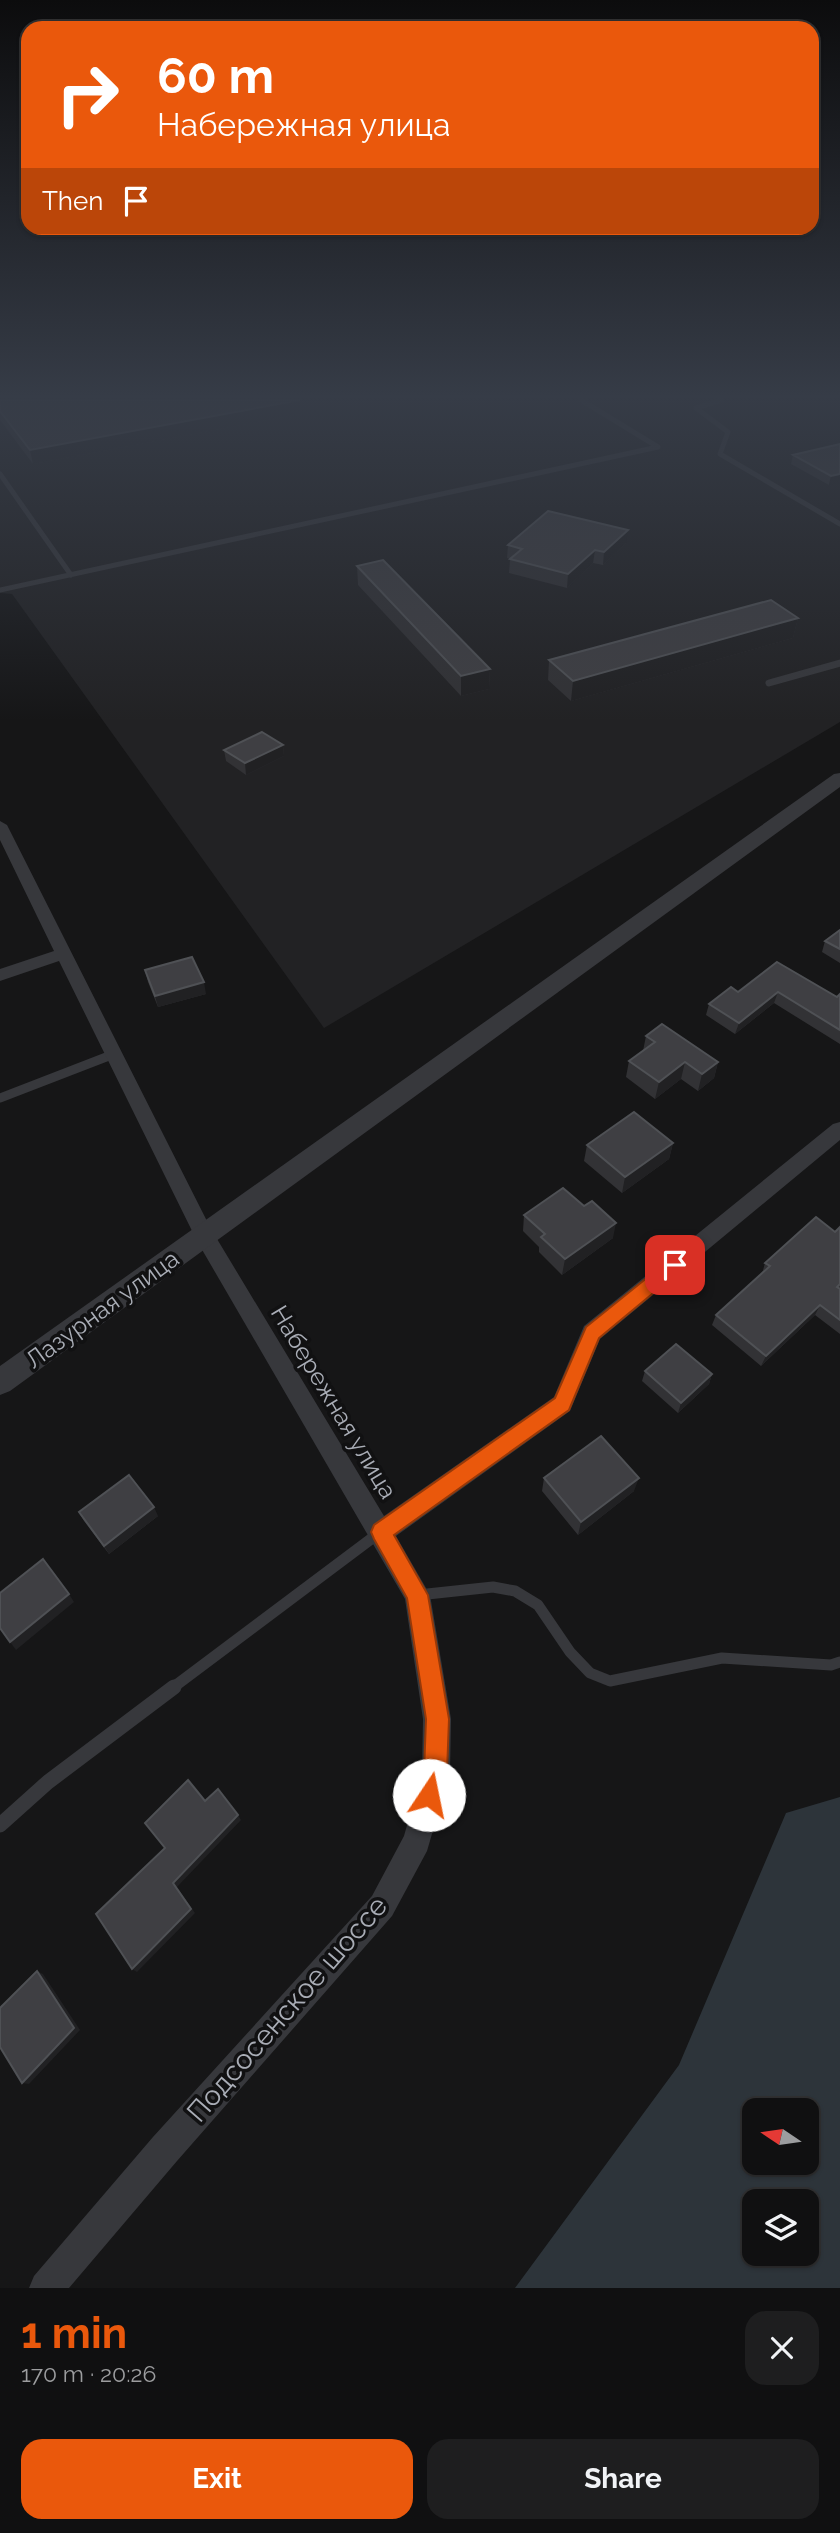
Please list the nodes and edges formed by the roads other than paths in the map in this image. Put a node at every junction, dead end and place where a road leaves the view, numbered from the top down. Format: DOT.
graph roads {
  1 [pos="23,507"];
  2 [pos="384,507"];
  3 [pos="810,507"];
  4 [pos="840,524"];
  5 [pos="71,575"];
  6 [pos="0,590"];
  7 [pos="840,663"];
  8 [pos="769,683"];
  9 [pos="840,778"];
  10 [pos="0,824"];
  11 [pos="64,954"];
  12 [pos="0,975"];
  13 [pos="114,1054"];
  14 [pos="0,1098"];
  15 [pos="840,1129"];
  16 [pos="204,1235"];
  17 [pos="0,1382"];
  18 [pos="381,1532"];
  19 [pos="417,1595"];
  20 [pos="840,1662"];
  21 [pos="0,1825"];
  22 [pos="46,2288"];
  1 -- 5 [label="lane"];
  2 -- 5 [label="lane"];
  3 -- 4 [label="lane"];
  5 -- 6 [label="lane"];
  7 -- 8 [label="lane"];
  9 -- 16 [label="street, Лазурная улица"];
  10 -- 11 [label="street, Набережная улица"];
  11 -- 12 [label="street"];
  11 -- 13 [label="street, Набережная улица"];
  13 -- 14 [label="lane"];
  13 -- 16 [label="street, Набережная улица"];
  15 -- 18 [label="street, Набережная улица"];
  16 -- 17 [label="street, Лазурная улица"];
  16 -- 18 [label="street, Набережная улица"];
  18 -- 19 [label="street, Подсосенское шоссе"];
  18 -- 21 [label="lane"];
  19 -- 20 [label="lane"];
  19 -- 22 [label="street, Подсосенское шоссе"];
}
